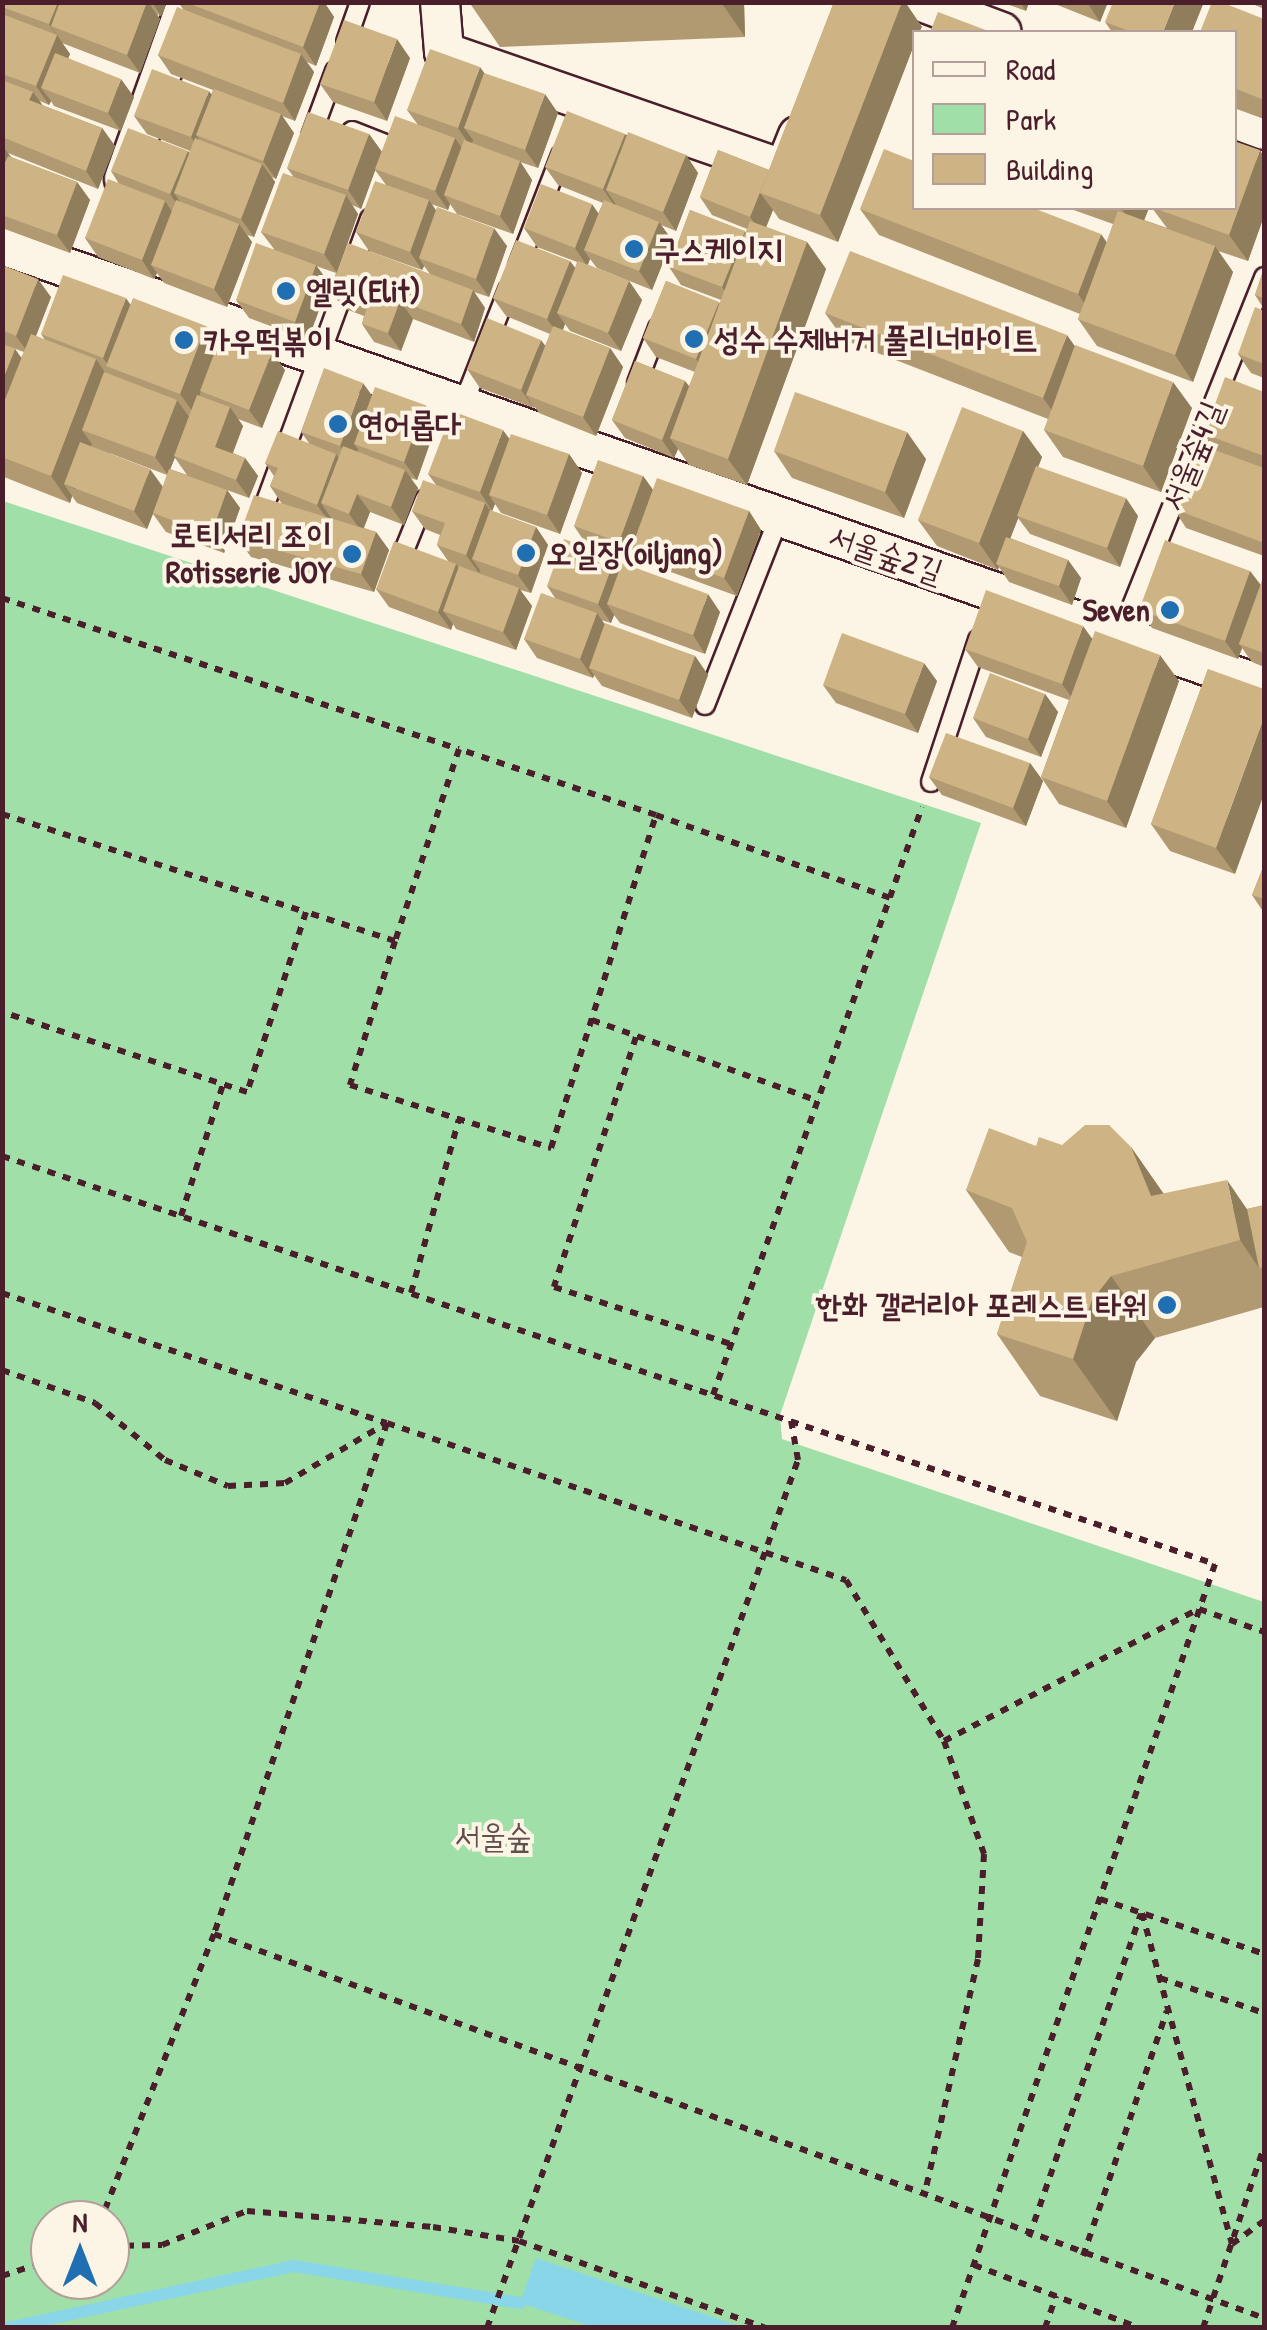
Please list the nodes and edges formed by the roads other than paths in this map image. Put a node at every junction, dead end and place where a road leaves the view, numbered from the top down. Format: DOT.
graph roads {
  1 [pos="187,2"];
  2 [pos="360,2"];
  3 [pos="440,2"];
  4 [pos="922,2"];
  5 [pos="997,30"];
  6 [pos="813,96"];
  7 [pos="318,118"];
  8 [pos="575,118"];
  9 [pos="1237,120"];
  10 [pos="1264,130"];
  11 [pos="304,153"];
  12 [pos="2,246"];
  13 [pos="1264,276"];
  14 [pos="76,284"];
  15 [pos="664,312"];
  16 [pos="317,355"];
  17 [pos="1222,384"];
  18 [pos="1250,394"];
  19 [pos="630,403"];
  20 [pos="459,415"];
  21 [pos="434,476"];
  22 [pos="779,517"];
  23 [pos="254,534"];
  24 [pos="391,582"];
  25 [pos="993,592"];
  26 [pos="1120,636"];
  27 [pos="1264,686"];
  28 [pos="705,705"];
  29 [pos="931,782"];
  1 -- 14 [label="street"];
  2 -- 7 [label="lane"];
  3 -- 8 [label="street"];
  4 -- 5 [label="street"];
  6 -- 8 [label="street"];
  7 -- 11 [label="lane"];
  7 -- 16 [label="lane"];
  8 -- 20 [label="lane"];
  9 -- 10 [label="street"];
  12 -- 14 [label="street, 서울숲2길"];
  13 -- 17 [label="lane, 서울숲4길"];
  14 -- 16 [label="street, 서울숲2길"];
  15 -- 19 [label="lane"];
  16 -- 20 [label="street, 서울숲2길"];
  16 -- 23 [label="lane"];
  17 -- 18 [label="lane"];
  17 -- 26 [label="lane, 서울숲4길"];
  20 -- 22 [label="street, 서울숲2길"];
  21 -- 24 [label="lane"];
  22 -- 25 [label="street, 서울숲2길"];
  22 -- 28 [label="lane"];
  25 -- 26 [label="street, 서울숲2길"];
  25 -- 29 [label="lane"];
  26 -- 27 [label="street, 서울숲2길"];
}
